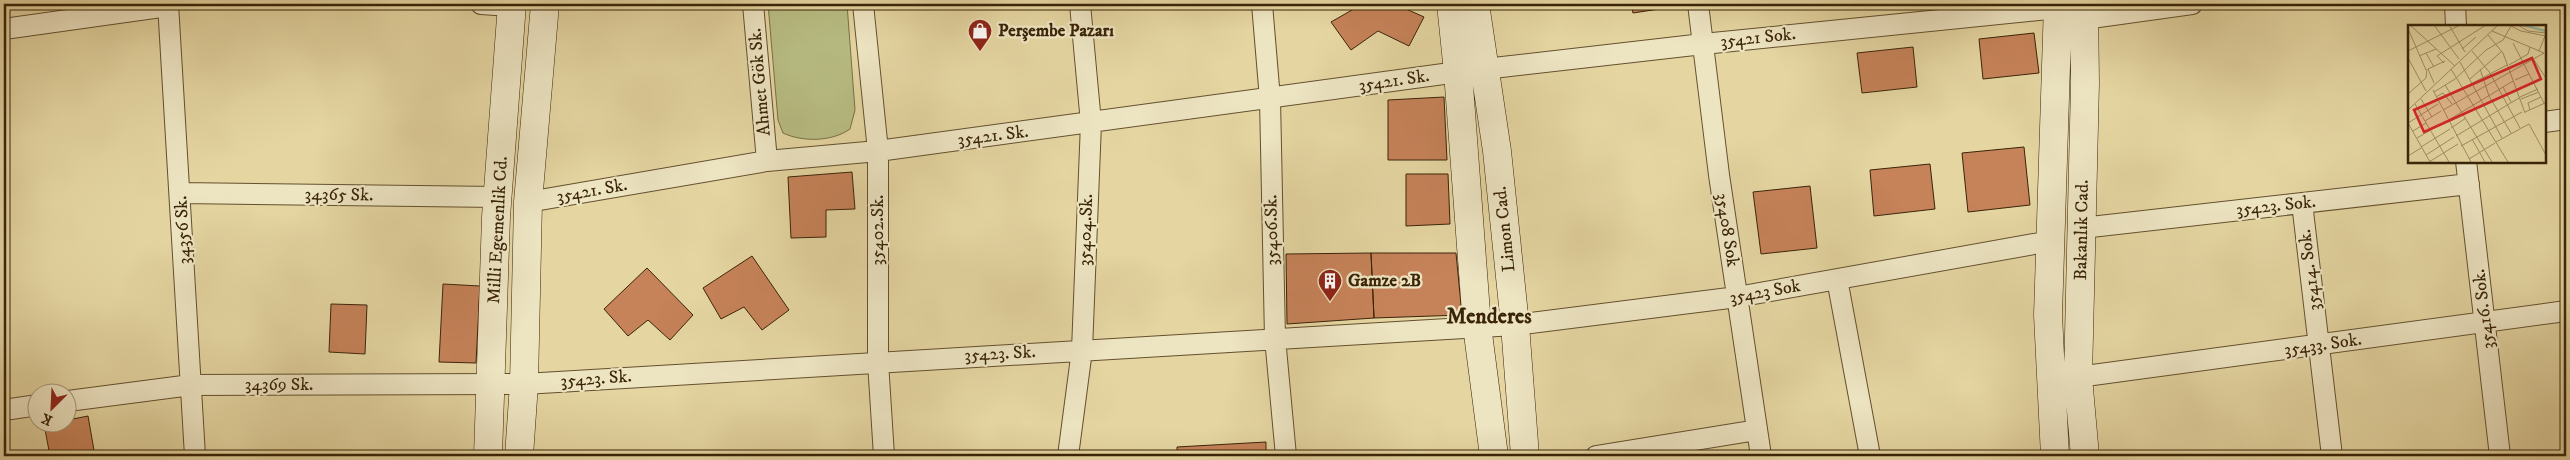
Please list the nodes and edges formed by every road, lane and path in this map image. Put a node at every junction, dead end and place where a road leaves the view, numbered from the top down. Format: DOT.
graph roads {
  1 [pos="481,4"];
  2 [pos="545,4"];
  3 [pos="753,4"];
  4 [pos="863,4"];
  5 [pos="1080,4"];
  6 [pos="1262,4"];
  7 [pos="1451,4"];
  8 [pos="1475,4"];
  9 [pos="1698,4"];
  10 [pos="2192,4"];
  11 [pos="2455,4"];
  12 [pos="168,5"];
  13 [pos="512,5"];
  14 [pos="2071,9"];
  15 [pos="2456,25"];
  16 [pos="4,29"];
  17 [pos="1703,44"];
  18 [pos="1471,70"];
  19 [pos="1270,99"];
  20 [pos="2566,119"];
  21 [pos="2545,122"];
  22 [pos="1091,123"];
  23 [pos="878,151"];
  24 [pos="767,161"];
  25 [pos="2466,162"];
  26 [pos="2469,184"];
  27 [pos="180,192"];
  28 [pos="498,197"];
  29 [pos="528,202"];
  30 [pos="2302,203"];
  31 [pos="2082,228"];
  32 [pos="2050,240"];
  33 [pos="1837,279"];
  34 [pos="1737,297"];
  35 [pos="2566,311"];
  36 [pos="2485,323"];
  37 [pos="1515,325"];
  38 [pos="1477,326"];
  39 [pos="1275,338"];
  40 [pos="2319,346"];
  41 [pos="1082,350"];
  42 [pos="878,362"];
  43 [pos="2078,376"];
  44 [pos="492,384"];
  45 [pos="524,384"];
  46 [pos="191,385"];
  47 [pos="78,400"];
  48 [pos="28,406"];
  49 [pos="4,410"];
  50 [pos="1758,430"];
  51 [pos="195,456"];
  52 [pos="488,456"];
  53 [pos="519,456"];
  54 [pos="884,456"];
  55 [pos="1068,456"];
  56 [pos="1286,456"];
  57 [pos="1494,456"];
  58 [pos="1525,456"];
  59 [pos="1596,456"];
  60 [pos="1761,456"];
  61 [pos="1870,456"];
  62 [pos="2055,456"];
  63 [pos="2085,456"];
  64 [pos="2332,456"];
  65 [pos="2500,456"];
  1 -- 13 [label="street"];
  2 -- 29 [label="street"];
  3 -- 24 [label="street, Ahmet Gök Sk."];
  4 -- 23 [label="street, 35402.Sk."];
  5 -- 22 [label="street, 35404.Sk."];
  6 -- 19 [label="street, 35406.Sk."];
  7 -- 18 [label="street, Limon Cad."];
  8 -- 18 [label="street, Limon Cad."];
  9 -- 17 [label="street, 35408 Sok"];
  10 -- 14 [label="street, 35421 Sok."];
  11 -- 15 [label="street"];
  12 -- 16 [label="street"];
  12 -- 27 [label="street, 34356 Sk."];
  13 -- 28 [label="street, Milli Egemenlik Cd."];
  14 -- 17 [label="street, 35421 Sok."];
  14 -- 31 [label="street, Bakanlık Cad."];
  14 -- 32 [label="street, Bakanlık Cad."];
  17 -- 18 [label="street, 35421 Sok."];
  17 -- 34 [label="street, 35408 Sok"];
  18 -- 19 [label="street, 35421. Sk."];
  18 -- 37 [label="street, Limon Cad."];
  18 -- 38 [label="street, Limon Cad."];
  19 -- 22 [label="street, 35421. Sk."];
  19 -- 39 [label="street, 35406.Sk."];
  20 -- 21 [label="street"];
  22 -- 23 [label="street, 35421. Sk."];
  22 -- 41 [label="street, 35404.Sk."];
  23 -- 24 [label="street, 35421. Sk."];
  23 -- 42 [label="street, 35402.Sk."];
  24 -- 29 [label="street, 35421. Sk."];
  25 -- 26 [label="street, 35416. Sok."];
  26 -- 30 [label="street, 35423. Sok."];
  26 -- 36 [label="street, 35416. Sok."];
  27 -- 28 [label="street, 34365 Sk."];
  27 -- 46 [label="street, 34356 Sk."];
  28 -- 44 [label="street, Milli Egemenlik Cd."];
  29 -- 45 [label="street"];
  30 -- 31 [label="street, 35423. Sok."];
  30 -- 40 [label="street, 35414. Sok."];
  31 -- 43 [label="street, Bakanlık Cad."];
  32 -- 33 [label="street, 35423 Sok"];
  32 -- 62 [label="street, Bakanlık Cad."];
  33 -- 34 [label="street, 35423 Sok"];
  33 -- 61 [label="street"];
  34 -- 37 [label="street, 35423 Sok"];
  34 -- 50 [label="street, 35408 Sok"];
  35 -- 36 [label="street, 35433. Sok."];
  36 -- 40 [label="street, 35433. Sok."];
  36 -- 65 [label="street, 35416. Sok."];
  37 -- 38 [label="street, 35423 Sok"];
  37 -- 58 [label="street, Limon Cad."];
  38 -- 39 [label="street, 35423. Sk."];
  38 -- 57 [label="street, Limon Cad."];
  39 -- 41 [label="street, 35423. Sk."];
  39 -- 56 [label="street, 35406.Sk."];
  40 -- 43 [label="street, 35433. Sok."];
  40 -- 64 [label="street, 35414. Sok."];
  41 -- 42 [label="street, 35423. Sk."];
  41 -- 55 [label="street, 35404.Sk."];
  42 -- 45 [label="street, 35423. Sk."];
  42 -- 54 [label="street, 35402.Sk."];
  43 -- 63 [label="street, Bakanlık Cad."];
  44 -- 45 [label="street, 35423. Sk."];
  44 -- 46 [label="street, 34369 Sk."];
  44 -- 52 [label="street, Milli Egemenlik Cd."];
  45 -- 53 [label="street"];
  46 -- 47 [label="street, 34369 Sk."];
  46 -- 51 [label="street, 34356 Sk."];
  48 -- 49 [label="street"];
  50 -- 59 [label="street"];
  50 -- 60 [label="street, 35408 Sok"];
}
